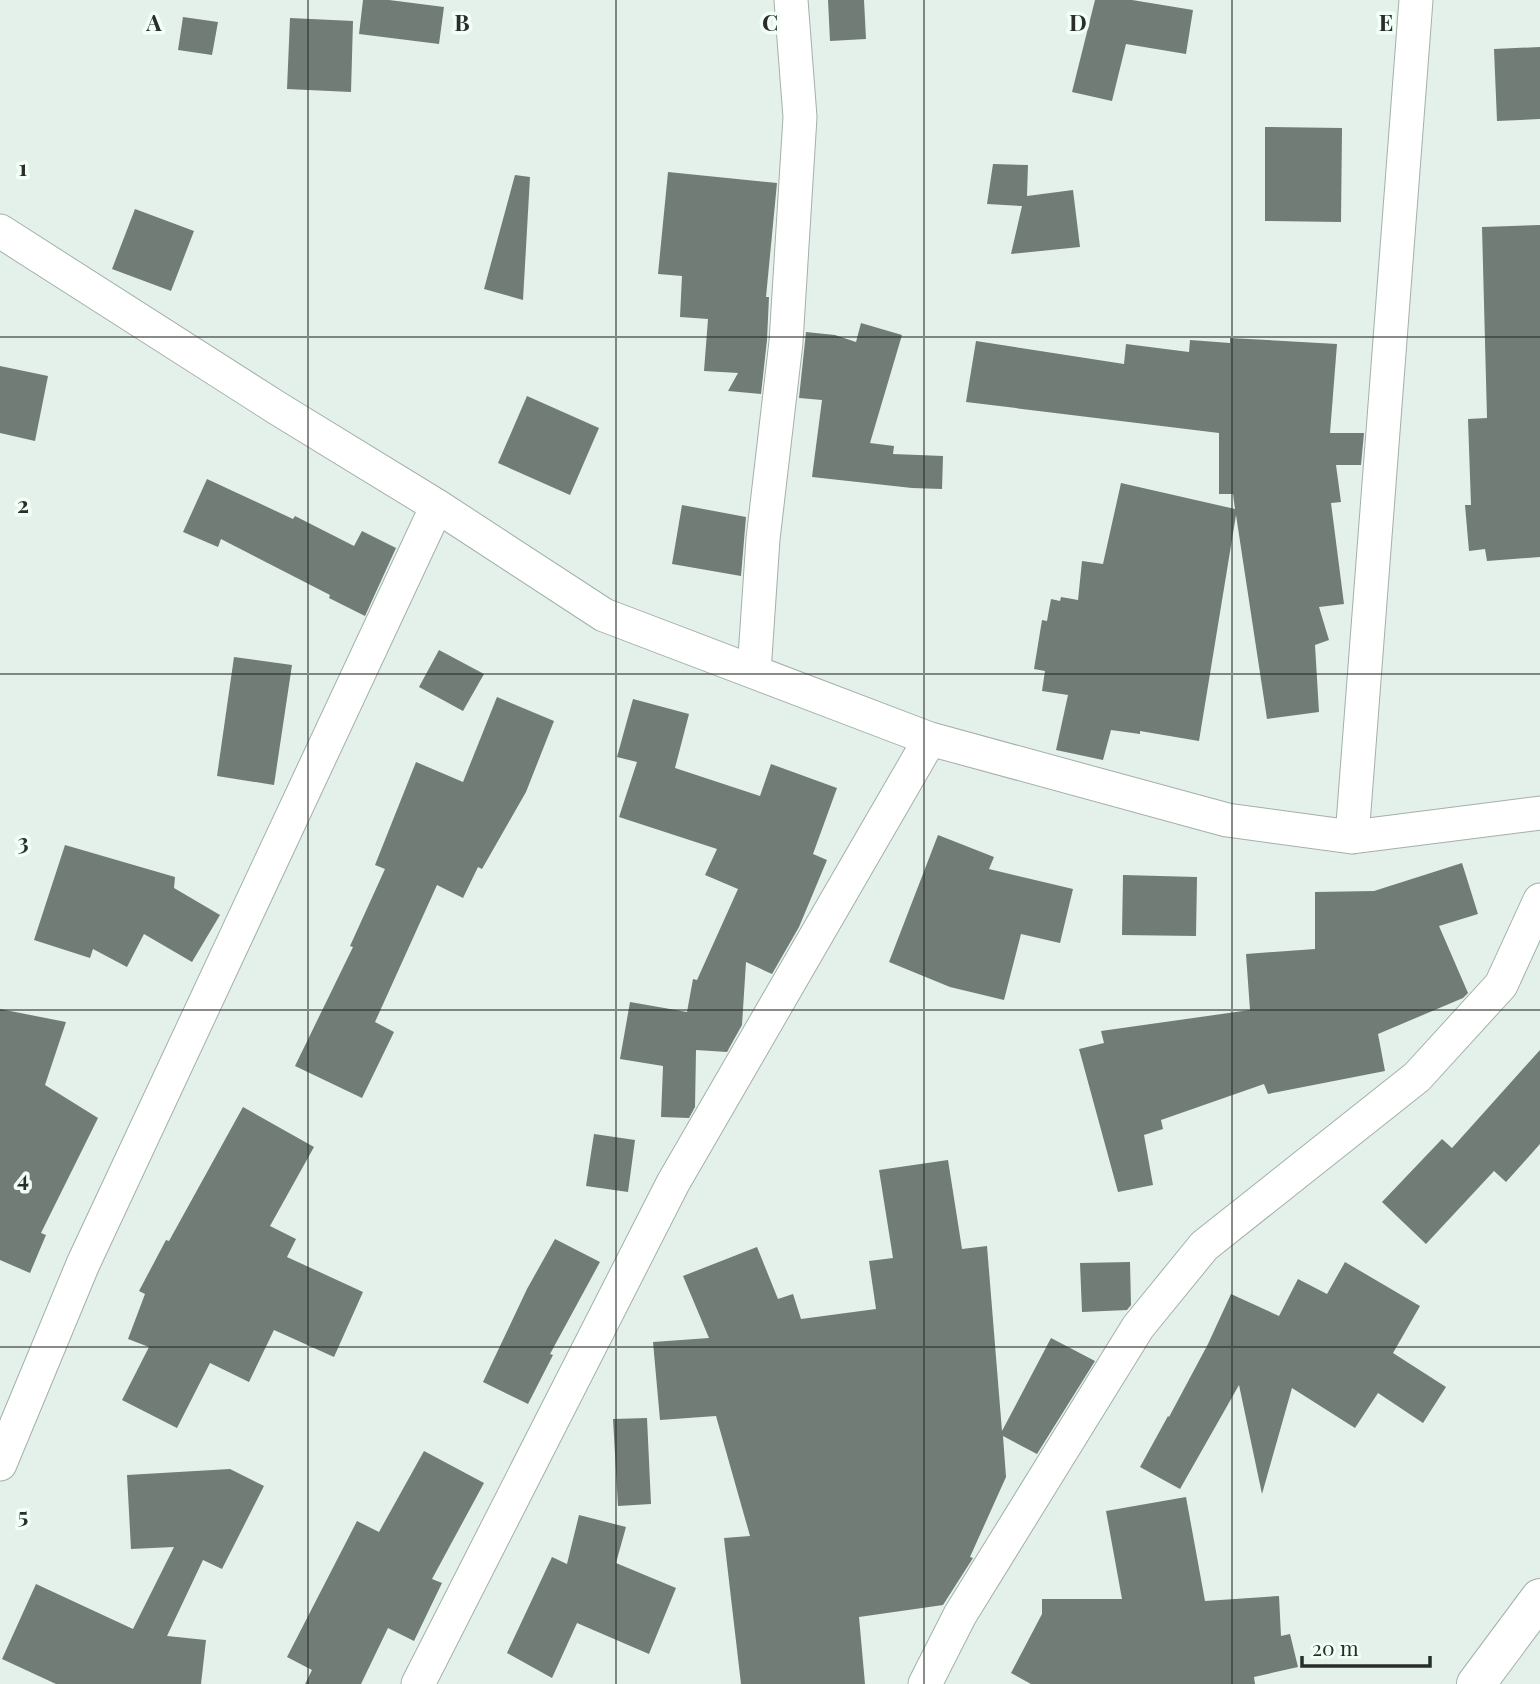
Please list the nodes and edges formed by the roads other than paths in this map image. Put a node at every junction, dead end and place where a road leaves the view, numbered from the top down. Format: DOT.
graph roads {
  1 [pos="791,0"];
  2 [pos="1416,0"];
  3 [pos="0,231"];
  4 [pos="437,506"];
  5 [pos="754,672"];
  6 [pos="930,739"];
  7 [pos="1540,813"];
  8 [pos="1352,837"];
  9 [pos="1540,900"];
  10 [pos="0,1464"];
  11 [pos="1540,1598"];
  12 [pos="418,1684"];
  13 [pos="925,1684"];
  14 [pos="1476,1684"];
  1 -- 5 [label="street"];
  2 -- 8 [label="street"];
  3 -- 4 [label="street"];
  4 -- 5 [label="street"];
  4 -- 10 [label="street"];
  5 -- 6 [label="street"];
  6 -- 8 [label="street"];
  6 -- 12 [label="street"];
  7 -- 8 [label="street"];
  9 -- 13 [label="street"];
  11 -- 14 [label="main road"];
}
